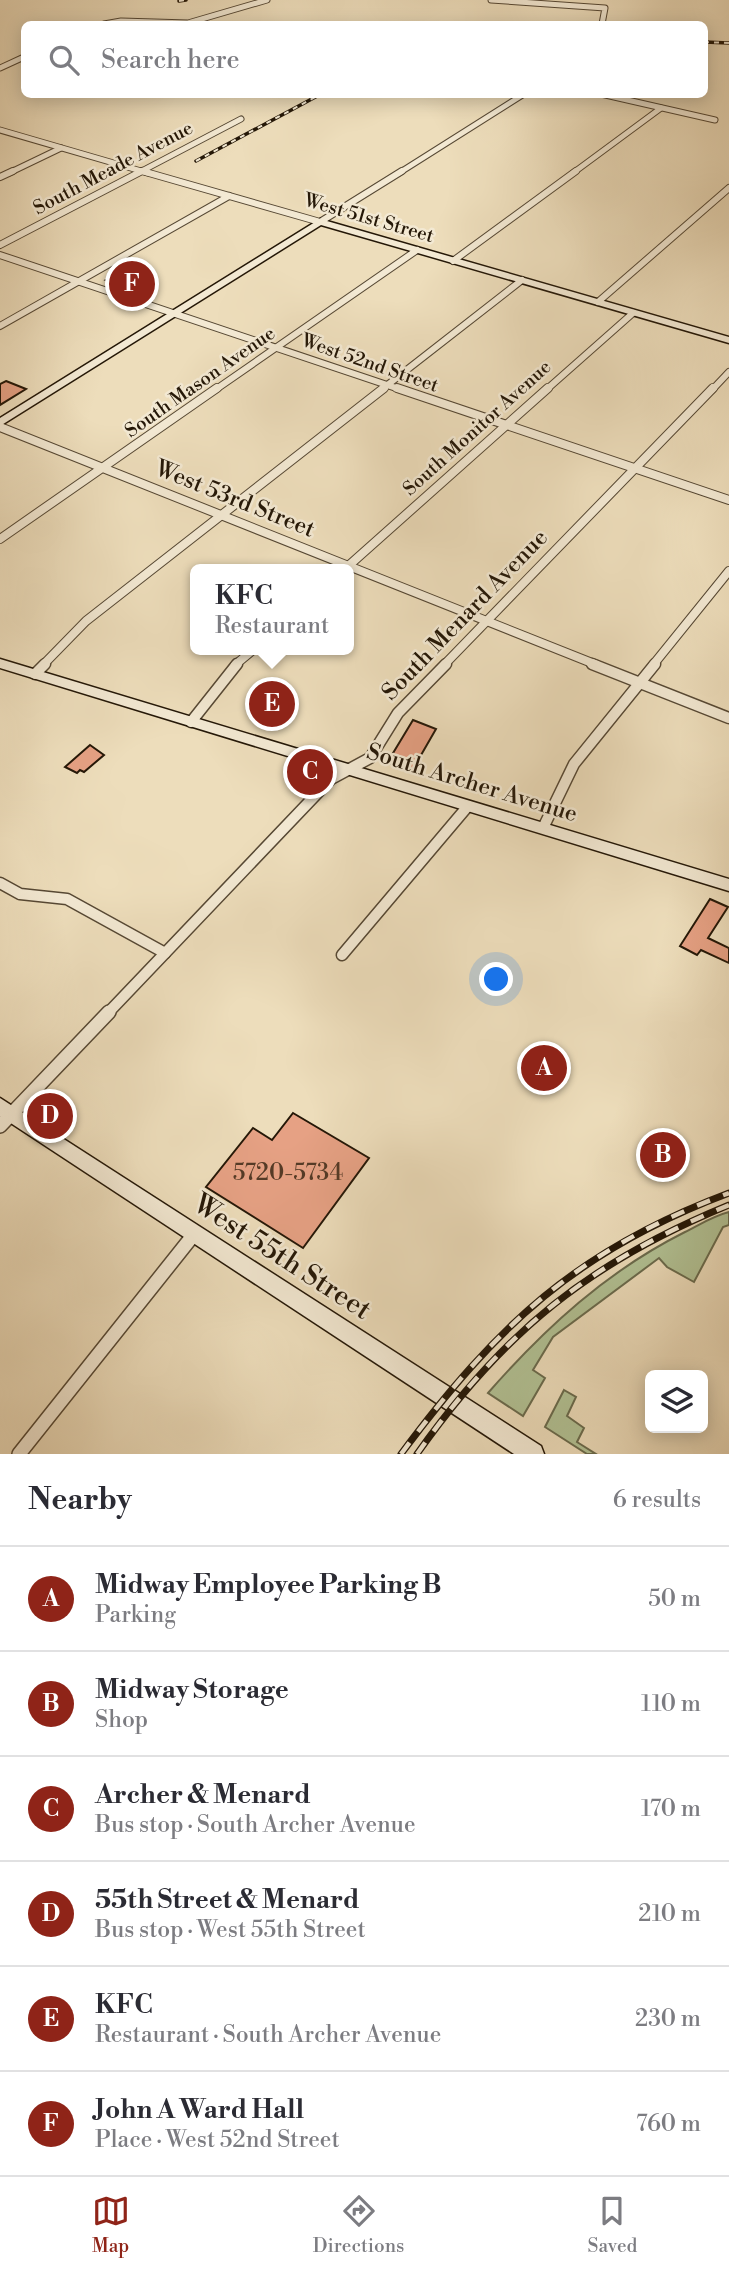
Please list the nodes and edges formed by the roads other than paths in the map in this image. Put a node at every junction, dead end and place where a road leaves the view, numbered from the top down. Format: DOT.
graph roads {
  1 [pos="267,0"];
  2 [pos="491,0"];
  3 [pos="117,21"];
  4 [pos="143,21"];
  5 [pos="195,21"];
  6 [pos="603,21"];
  7 [pos="21,58"];
  8 [pos="0,68"];
  9 [pos="518,98"];
  10 [pos="618,98"];
  11 [pos="661,108"];
  12 [pos="242,119"];
  13 [pos="715,120"];
  14 [pos="0,130"];
  15 [pos="61,148"];
  16 [pos="142,171"];
  17 [pos="0,177"];
  18 [pos="729,188"];
  19 [pos="229,196"];
  20 [pos="320,222"];
  21 [pos="0,245"];
  22 [pos="417,250"];
  23 [pos="0,255"];
  24 [pos="453,261"];
  25 [pos="522,280"];
  26 [pos="79,281"];
  27 [pos="598,302"];
  28 [pos="174,313"];
  29 [pos="633,313"];
  30 [pos="0,326"];
  31 [pos="729,341"];
  32 [pos="277,348"];
  33 [pos="729,372"];
  34 [pos="387,385"];
  35 [pos="0,425"];
  36 [pos="506,425"];
  37 [pos="104,467"];
  38 [pos="635,468"];
  39 [pos="729,500"];
  40 [pos="221,515"];
  41 [pos="0,539"];
  42 [pos="339,564"];
  43 [pos="349,564"];
  44 [pos="354,570"];
  45 [pos="729,571"];
  46 [pos="486,621"];
  47 [pos="247,655"];
  48 [pos="0,663"];
  49 [pos="35,674"];
  50 [pos="639,682"];
  51 [pos="729,718"];
  52 [pos="191,722"];
  53 [pos="349,769"];
  54 [pos="468,806"];
  55 [pos="543,828"];
  56 [pos="0,883"];
  57 [pos="729,885"];
  58 [pos="165,953"];
  59 [pos="342,955"];
  60 [pos="4,1116"];
  61 [pos="195,1233"];
  62 [pos="19,1454"];
  63 [pos="533,1454"];
  1 -- 5 [label="street"];
  2 -- 6 [label="street"];
  3 -- 4 [label="street"];
  7 -- 8 [label="street"];
  9 -- 20 [label="street"];
  10 -- 11 [label="street"];
  11 -- 13 [label="street"];
  11 -- 24 [label="street"];
  12 -- 16 [label="street, South Meade Avenue"];
  14 -- 15 [label="street, West 51st Street"];
  15 -- 16 [label="street, West 51st Street"];
  15 -- 17 [label="street"];
  16 -- 19 [label="street, West 51st Street"];
  16 -- 21 [label="street, South Meade Avenue"];
  18 -- 27 [label="street"];
  19 -- 20 [label="street, West 51st Street"];
  19 -- 26 [label="street"];
  20 -- 22 [label="street, West 51st Street"];
  20 -- 28 [label="street"];
  22 -- 24 [label="street, West 51st Street"];
  22 -- 32 [label="street, South Mason Avenue"];
  23 -- 26 [label="street, West 52nd Street"];
  24 -- 25 [label="street, West 51st Street"];
  25 -- 27 [label="street, West 51st Street"];
  25 -- 34 [label="street"];
  26 -- 28 [label="street, West 52nd Street"];
  26 -- 30 [label="street"];
  27 -- 29 [label="street, West 51st Street"];
  28 -- 32 [label="street, West 52nd Street"];
  28 -- 35 [label="street"];
  29 -- 31 [label="street, West 51st Street"];
  29 -- 36 [label="street, South Monitor Avenue"];
  32 -- 34 [label="street, West 52nd Street"];
  32 -- 37 [label="street, South Mason Avenue"];
  33 -- 38 [label="street, South Menard Avenue"];
  34 -- 36 [label="street, West 52nd Street"];
  34 -- 40 [label="street"];
  35 -- 37 [label="street, West 53rd Street"];
  36 -- 38 [label="street, West 52nd Street"];
  36 -- 43 [label="street, South Monitor Avenue"];
  37 -- 40 [label="street, West 53rd Street"];
  37 -- 41 [label="street, South Mason Avenue"];
  38 -- 39 [label="street, West 52nd Street"];
  38 -- 46 [label="street, South Menard Avenue"];
  40 -- 42 [label="street, West 53rd Street"];
  40 -- 49 [label="street"];
  44 -- 46 [label="street, West 53rd Street"];
  45 -- 50 [label="street"];
  46 -- 50 [label="street, West 53rd Street"];
  46 -- 53 [label="street, South Menard Avenue"];
  47 -- 52 [label="street"];
  48 -- 49 [label="street, South Archer Avenue"];
  49 -- 52 [label="street, South Archer Avenue"];
  50 -- 51 [label="street, West 53rd Street"];
  50 -- 55 [label="street"];
  52 -- 53 [label="street, South Archer Avenue"];
  53 -- 54 [label="street, South Archer Avenue"];
  53 -- 58 [label="street, South Menard Avenue"];
  54 -- 55 [label="street, South Archer Avenue"];
  54 -- 59 [label="street"];
  55 -- 57 [label="street, South Archer Avenue"];
  56 -- 58 [label="street"];
  58 -- 60 [label="street, South Menard Avenue"];
  60 -- 61 [label="street, West 55th Street"];
  61 -- 62 [label="street"];
  61 -- 63 [label="street, West 55th Street"];
}
